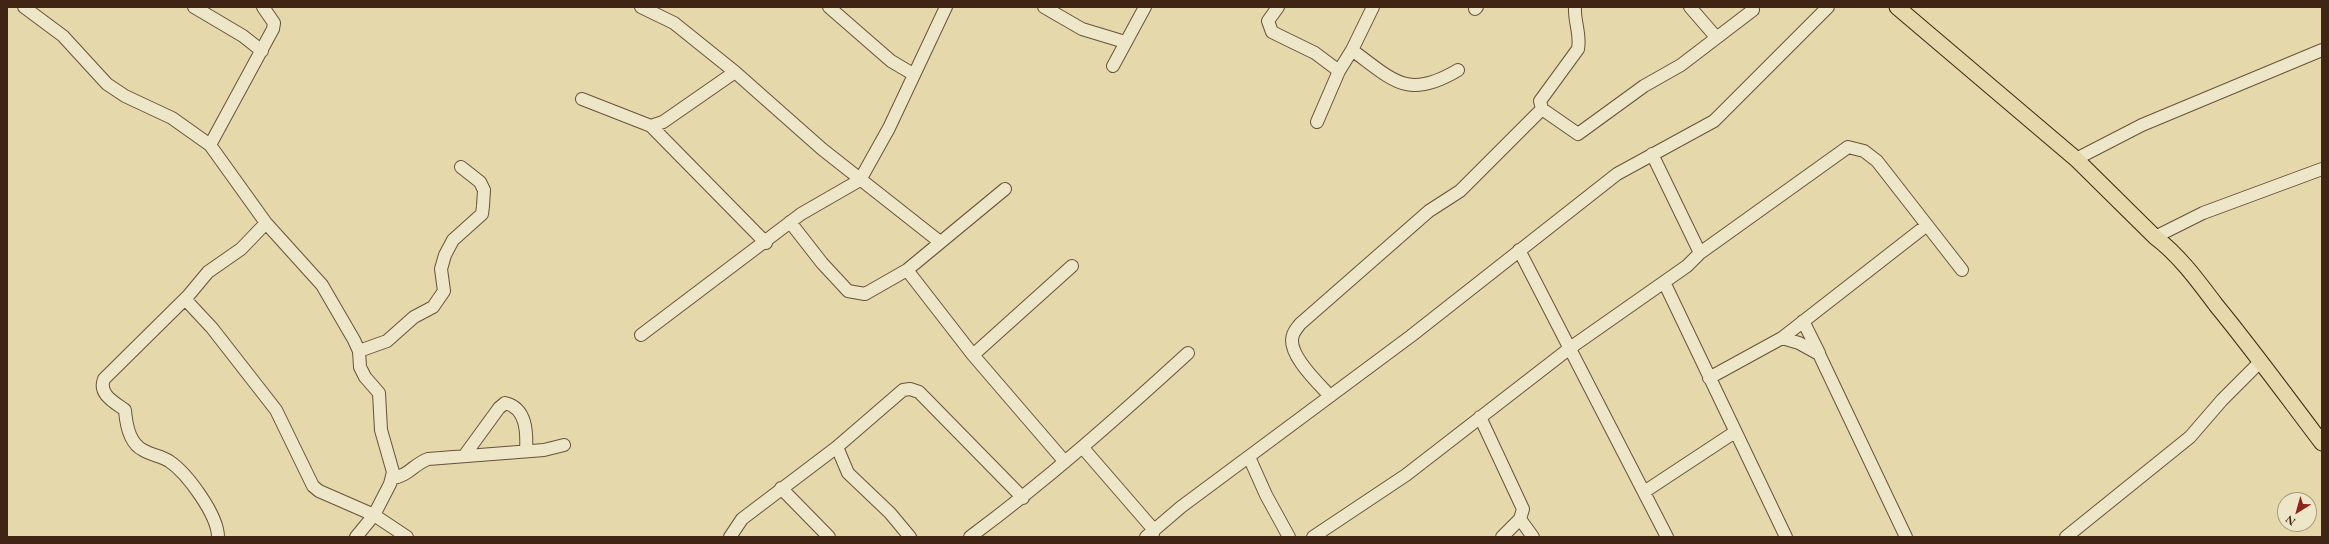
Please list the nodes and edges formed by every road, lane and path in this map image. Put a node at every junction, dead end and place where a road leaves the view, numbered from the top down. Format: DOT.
graph roads {
  1 [pos="24,7"];
  2 [pos="194,7"];
  3 [pos="263,7"];
  4 [pos="641,7"];
  5 [pos="829,7"];
  6 [pos="946,7"];
  7 [pos="1044,7"];
  8 [pos="1145,7"];
  9 [pos="1278,7"];
  10 [pos="1373,7"];
  11 [pos="1575,7"];
  12 [pos="1690,7"];
  13 [pos="1828,7"];
  14 [pos="1897,7"];
  15 [pos="1753,10"];
  16 [pos="1716,38"];
  17 [pos="1125,42"];
  18 [pos="1352,50"];
  19 [pos="2322,50"];
  20 [pos="262,51"];
  21 [pos="1113,66"];
  22 [pos="1458,70"];
  23 [pos="1339,71"];
  24 [pos="735,72"];
  25 [pos="913,74"];
  26 [pos="582,99"];
  27 [pos="1542,109"];
  28 [pos="1317,122"];
  29 [pos="652,126"];
  30 [pos="210,145"];
  31 [pos="1652,154"];
  32 [pos="2076,159"];
  33 [pos="461,167"];
  34 [pos="2322,169"];
  35 [pos="860,180"];
  36 [pos="1005,189"];
  37 [pos="266,222"];
  38 [pos="790,222"];
  39 [pos="1927,225"];
  40 [pos="2155,237"];
  41 [pos="940,242"];
  42 [pos="766,243"];
  43 [pos="1519,250"];
  44 [pos="1700,253"];
  45 [pos="1072,266"];
  46 [pos="907,270"];
  47 [pos="1962,270"];
  48 [pos="1664,282"];
  49 [pos="185,299"];
  50 [pos="1804,321"];
  51 [pos="641,335"];
  52 [pos="1782,338"];
  53 [pos="1570,348"];
  54 [pos="359,351"];
  55 [pos="1188,353"];
  56 [pos="1819,354"];
  57 [pos="973,356"];
  58 [pos="2261,361"];
  59 [pos="1709,378"];
  60 [pos="1330,396"];
  61 [pos="1480,417"];
  62 [pos="1735,432"];
  63 [pos="2322,443"];
  64 [pos="564,445"];
  65 [pos="837,448"];
  66 [pos="1083,448"];
  67 [pos="526,451"];
  68 [pos="464,456"];
  69 [pos="1249,457"];
  70 [pos="1065,462"];
  71 [pos="392,478"];
  72 [pos="781,488"];
  73 [pos="1644,492"];
  74 [pos="1023,498"];
  75 [pos="374,515"];
  76 [pos="1520,519"];
  77 [pos="1151,535"];
  78 [pos="218,537"];
  79 [pos="356,537"];
  80 [pos="407,537"];
  81 [pos="730,537"];
  82 [pos="829,537"];
  83 [pos="910,537"];
  84 [pos="970,537"];
  85 [pos="1289,537"];
  86 [pos="1313,537"];
  87 [pos="1502,537"];
  88 [pos="1534,537"];
  89 [pos="1667,537"];
  90 [pos="1786,537"];
  91 [pos="1906,537"];
  92 [pos="2066,537"];
  1 -- 30 [label="street"];
  2 -- 20 [label="street"];
  3 -- 20 [label="street"];
  4 -- 24 [label="street"];
  5 -- 25 [label="street"];
  6 -- 25 [label="street"];
  7 -- 17 [label="street"];
  8 -- 17 [label="street"];
  9 -- 23 [label="street"];
  10 -- 18 [label="street"];
  11 -- 27 [label="street"];
  12 -- 16 [label="street"];
  13 -- 31 [label="street"];
  14 -- 32 [label="main road"];
  15 -- 16 [label="street"];
  16 -- 27 [label="street"];
  17 -- 21 [label="street"];
  18 -- 22 [label="street"];
  18 -- 23 [label="street"];
  19 -- 32 [label="street"];
  20 -- 30 [label="street"];
  23 -- 28 [label="street"];
  24 -- 29 [label="street"];
  24 -- 35 [label="street"];
  25 -- 35 [label="street"];
  26 -- 29 [label="street"];
  27 -- 60 [label="street"];
  29 -- 42 [label="street"];
  30 -- 37 [label="street"];
  31 -- 43 [label="street"];
  31 -- 44 [label="street"];
  32 -- 40 [label="main road"];
  33 -- 54 [label="street"];
  34 -- 40 [label="street"];
  35 -- 38 [label="street"];
  35 -- 41 [label="street"];
  36 -- 41 [label="street"];
  37 -- 49 [label="street"];
  37 -- 54 [label="street"];
  38 -- 42 [label="street"];
  38 -- 46 [label="street"];
  39 -- 44 [label="street"];
  39 -- 47 [label="street"];
  39 -- 50 [label="street"];
  40 -- 58 [label="main road"];
  41 -- 46 [label="street"];
  42 -- 51 [label="street"];
  43 -- 53 [label="street"];
  43 -- 60 [label="street"];
  44 -- 48 [label="street"];
  45 -- 57 [label="street"];
  46 -- 57 [label="street"];
  48 -- 53 [label="street"];
  48 -- 59 [label="street"];
  49 -- 75 [label="street"];
  49 -- 78 [label="street"];
  50 -- 52 [label="street"];
  50 -- 56 [label="street"];
  52 -- 56 [label="street"];
  52 -- 59 [label="street"];
  53 -- 61 [label="street"];
  53 -- 73 [label="street"];
  54 -- 71 [label="street"];
  55 -- 66 [label="street"];
  56 -- 91 [label="street"];
  57 -- 70 [label="street"];
  58 -- 63 [label="main road"];
  58 -- 92 [label="street"];
  59 -- 62 [label="street"];
  60 -- 69 [label="street"];
  61 -- 76 [label="street"];
  61 -- 86 [label="street"];
  62 -- 73 [label="street"];
  62 -- 90 [label="street"];
  64 -- 67 [label="street"];
  65 -- 72 [label="street"];
  65 -- 74 [label="street"];
  65 -- 83 [label="street"];
  66 -- 70 [label="street"];
  66 -- 77 [label="street"];
  67 -- 68 [label="street"];
  67 -- 68 [label="street"];
  68 -- 71 [label="street"];
  69 -- 77 [label="street"];
  69 -- 85 [label="street"];
  70 -- 74 [label="street"];
  71 -- 75 [label="street"];
  72 -- 81 [label="street"];
  72 -- 82 [label="street"];
  73 -- 89 [label="street"];
  74 -- 84 [label="street"];
  75 -- 79 [label="street"];
  75 -- 80 [label="street"];
  76 -- 87 [label="street"];
  76 -- 88 [label="street"];
}
